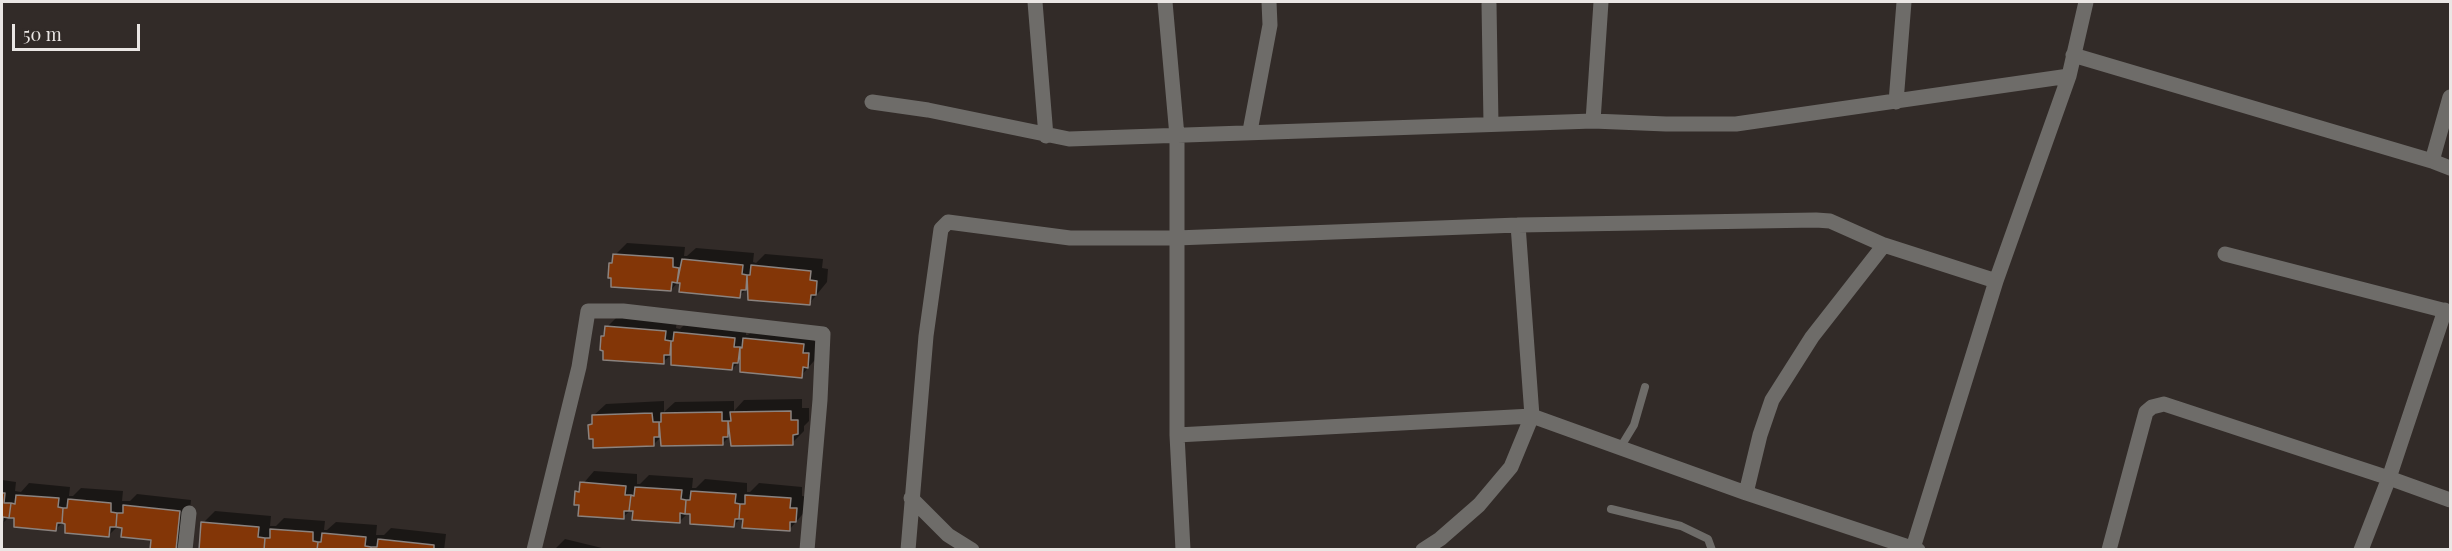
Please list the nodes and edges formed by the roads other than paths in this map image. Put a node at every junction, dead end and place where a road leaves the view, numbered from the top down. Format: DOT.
graph roads {
  1 [pos="1035,2"];
  2 [pos="1165,2"];
  3 [pos="1269,2"];
  4 [pos="1601,2"];
  5 [pos="1904,2"];
  6 [pos="2086,2"];
  7 [pos="1489,4"];
  8 [pos="2073,56"];
  9 [pos="2068,76"];
  10 [pos="2451,97"];
  11 [pos="872,102"];
  12 [pos="1896,102"];
  13 [pos="1593,121"];
  14 [pos="1491,124"];
  15 [pos="1250,131"];
  16 [pos="1046,136"];
  17 [pos="1177,136"];
  18 [pos="2432,161"];
  19 [pos="2451,168"];
  20 [pos="1518,225"];
  21 [pos="1176,238"];
  22 [pos="1884,245"];
  23 [pos="2225,254"];
  24 [pos="1996,281"];
  25 [pos="2448,311"];
  26 [pos="1645,387"];
  27 [pos="1532,416"];
  28 [pos="1178,435"];
  29 [pos="1620,448"];
  30 [pos="2389,478"];
  31 [pos="1746,493"];
  32 [pos="911,498"];
  33 [pos="2451,500"];
  34 [pos="1611,509"];
  35 [pos="189,513"];
  36 [pos="185,549"];
  37 [pos="534,549"];
  38 [pos="807,549"];
  39 [pos="908,549"];
  40 [pos="972,549"];
  41 [pos="1183,549"];
  42 [pos="1423,549"];
  43 [pos="1712,549"];
  44 [pos="1916,549"];
  45 [pos="2109,549"];
  46 [pos="2361,549"];
  1 -- 16 [label="street"];
  2 -- 17 [label="street"];
  3 -- 15 [label="street"];
  4 -- 13 [label="street"];
  5 -- 12 [label="street"];
  6 -- 8 [label="street"];
  7 -- 14 [label="street"];
  8 -- 9 [label="street"];
  8 -- 18 [label="street"];
  9 -- 12 [label="street"];
  9 -- 24 [label="street"];
  10 -- 18 [label="street"];
  11 -- 16 [label="street"];
  12 -- 13 [label="street"];
  13 -- 14 [label="street"];
  14 -- 15 [label="street"];
  15 -- 17 [label="street"];
  16 -- 17 [label="street"];
  17 -- 21 [label="street"];
  18 -- 19 [label="street"];
  20 -- 21 [label="street"];
  20 -- 22 [label="street"];
  20 -- 27 [label="street"];
  21 -- 28 [label="street"];
  21 -- 32 [label="street"];
  22 -- 24 [label="street"];
  22 -- 31 [label="street"];
  23 -- 25 [label="street"];
  24 -- 44 [label="street"];
  25 -- 30 [label="street"];
  26 -- 29 [label="lane"];
  27 -- 28 [label="street"];
  27 -- 29 [label="street"];
  27 -- 42 [label="street"];
  28 -- 41 [label="street"];
  29 -- 31 [label="street"];
  30 -- 33 [label="street"];
  30 -- 45 [label="street"];
  30 -- 46 [label="street"];
  31 -- 44 [label="street"];
  32 -- 39 [label="street"];
  32 -- 40 [label="street"];
  34 -- 43 [label="lane"];
  35 -- 36 [label="street"];
  37 -- 38 [label="street"];
}
